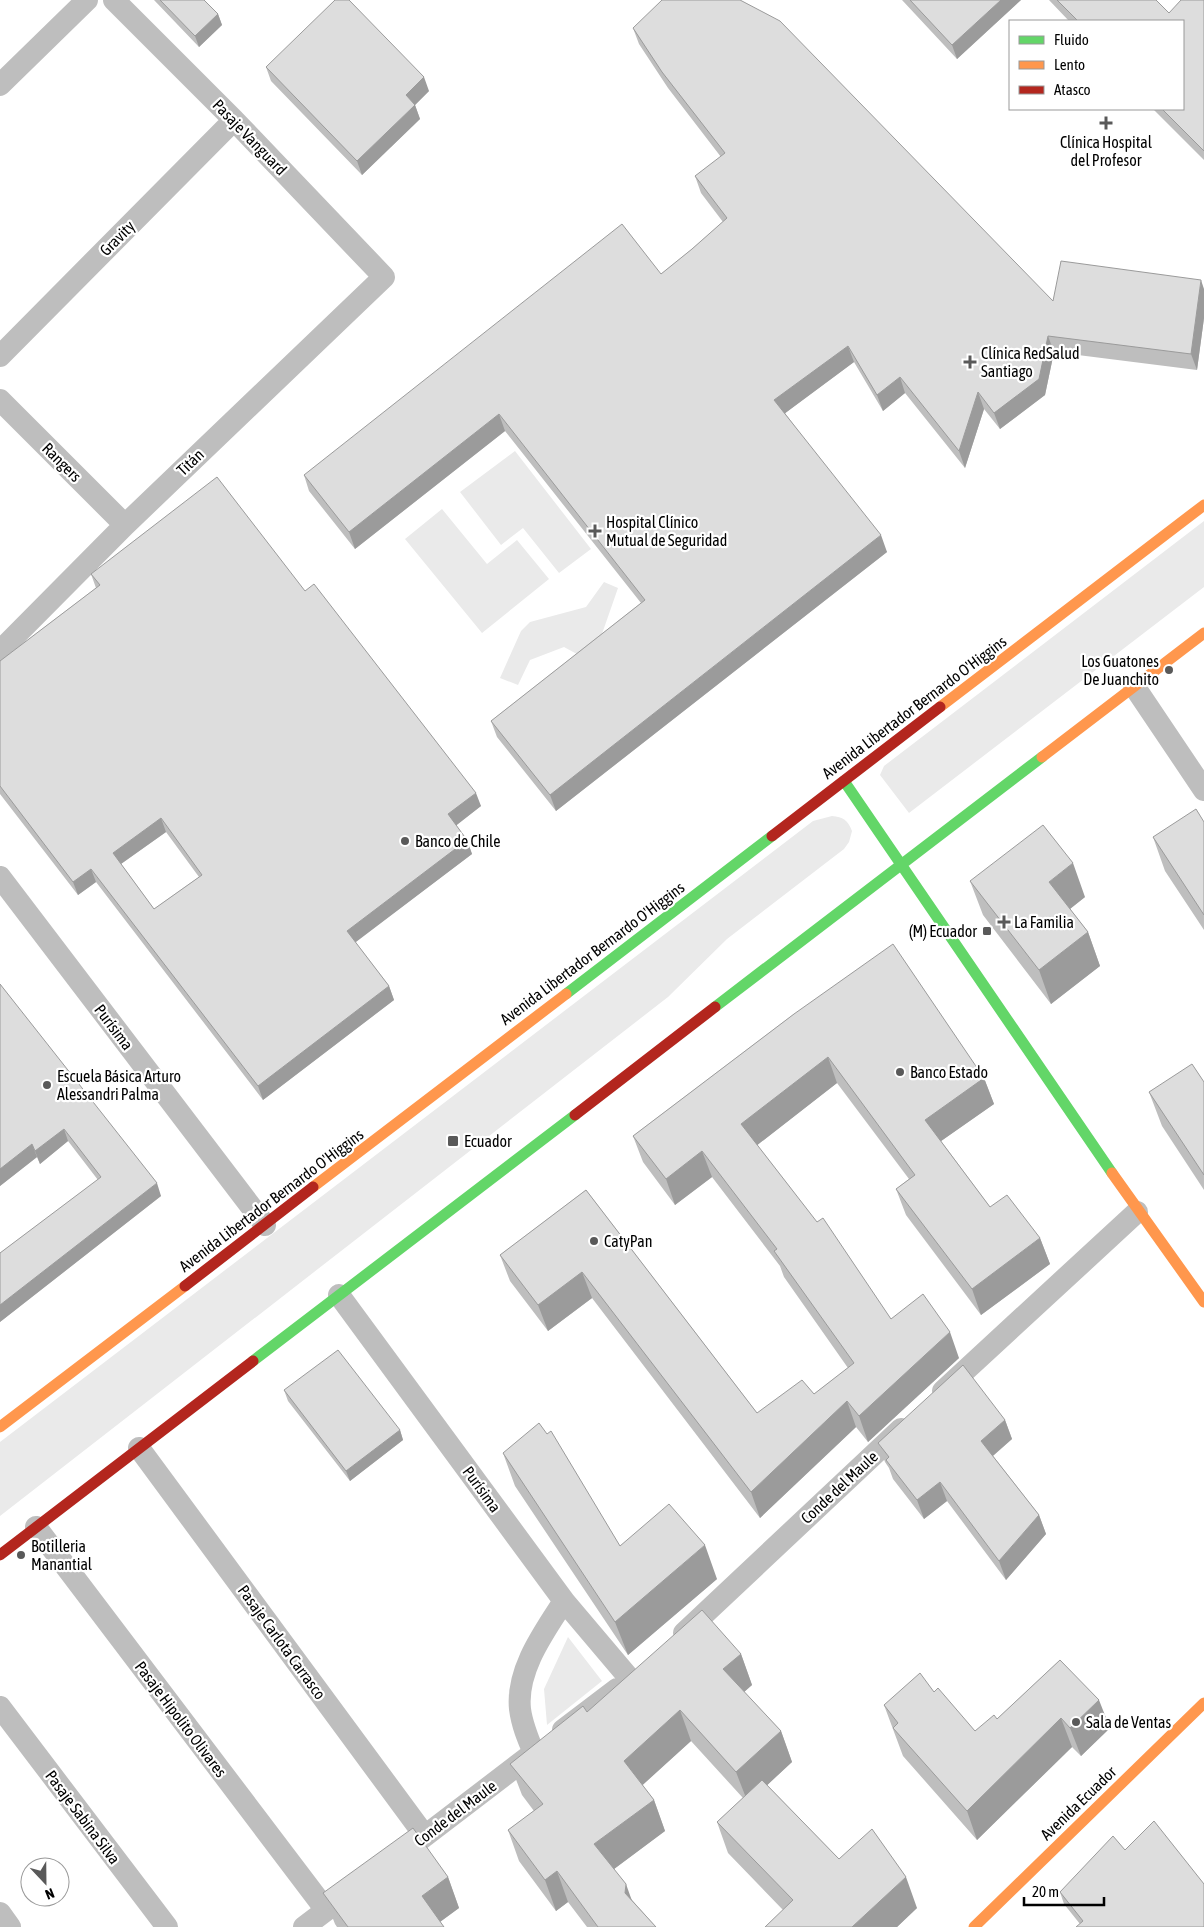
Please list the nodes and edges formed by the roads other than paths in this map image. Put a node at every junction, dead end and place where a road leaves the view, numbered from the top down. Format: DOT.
graph roads {
  1 [pos="87,0"];
  2 [pos="114,0"];
  3 [pos="0,85"];
  4 [pos="234,120"];
  5 [pos="384,277"];
  6 [pos="0,356"];
  7 [pos="0,400"];
  8 [pos="1204,505"];
  9 [pos="125,525"];
  10 [pos="1204,633"];
  11 [pos="0,651"];
  12 [pos="1134,686"];
  13 [pos="844,781"];
  14 [pos="1204,790"];
  15 [pos="902,863"];
  16 [pos="0,877"];
  17 [pos="1137,1212"];
  18 [pos="265,1225"];
  19 [pos="339,1295"];
  20 [pos="1204,1302"];
  21 [pos="0,1427"];
  22 [pos="139,1448"];
  23 [pos="36,1527"];
  24 [pos="0,1554"];
  25 [pos="564,1601"];
  26 [pos="670,1645"];
  27 [pos="636,1673"];
  28 [pos="1204,1703"];
  29 [pos="0,1707"];
  30 [pos="534,1753"];
  31 [pos="425,1836"];
  32 [pos="326,1910"];
  33 [pos="0,1914"];
  34 [pos="10,1927"];
  35 [pos="167,1927"];
  36 [pos="304,1927"];
  37 [pos="974,1927"];
  1 -- 3 [label="street"];
  2 -- 4 [label="street, Pasaje Vanguard"];
  4 -- 5 [label="street, Pasaje Vanguard"];
  4 -- 6 [label="street, Gravity"];
  5 -- 9 [label="street, Titán"];
  7 -- 9 [label="street, Rangers"];
  8 -- 13 [label="main road, Avenida Libertador Bernardo O'Higgins"];
  9 -- 11 [label="street, Titán"];
  10 -- 12 [label="main road"];
  12 -- 14 [label="street"];
  12 -- 15 [label="main road"];
  13 -- 15 [label="main road"];
  13 -- 18 [label="main road, Avenida Libertador Bernardo O'Higgins"];
  15 -- 17 [label="main road"];
  15 -- 19 [label="main road"];
  16 -- 18 [label="street, Purísima"];
  17 -- 20 [label="main road"];
  17 -- 26 [label="street, Conde del Maule"];
  18 -- 21 [label="main road, Avenida Libertador Bernardo O'Higgins"];
  19 -- 22 [label="main road"];
  19 -- 25 [label="street, Purísima"];
  22 -- 23 [label="main road"];
  22 -- 31 [label="street, Pasaje Carlota Carrasco"];
  23 -- 24 [label="main road"];
  23 -- 32 [label="street, Pasaje Hipolito Olivares"];
  25 -- 27 [label="street, Purísima"];
  25 -- 30 [label="street"];
  27 -- 30 [label="street, Conde del Maule"];
  28 -- 37 [label="main road, Avenida Ecuador"];
  29 -- 35 [label="street, Pasaje Sabina Silva"];
  30 -- 31 [label="street, Conde del Maule"];
  31 -- 32 [label="street, Conde del Maule"];
  32 -- 36 [label="street, Conde del Maule"];
  33 -- 34 [label="street"];
}
